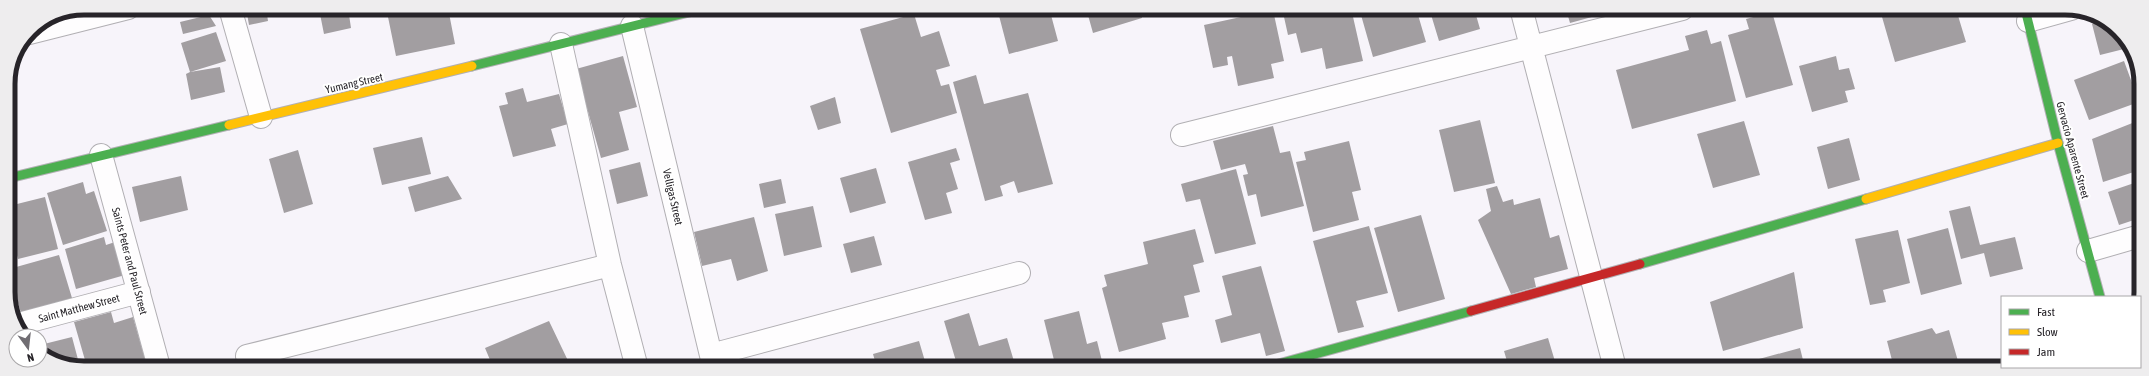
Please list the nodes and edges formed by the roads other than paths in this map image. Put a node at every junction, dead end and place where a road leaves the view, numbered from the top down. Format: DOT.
graph roads {
  1 [pos="100,15"];
  2 [pos="232,15"];
  3 [pos="677,15"];
  4 [pos="1523,15"];
  5 [pos="1643,15"];
  6 [pos="2026,15"];
  7 [pos="632,26"];
  8 [pos="43,29"];
  9 [pos="561,44"];
  10 [pos="1531,48"];
  11 [pos="261,117"];
  12 [pos="1182,135"];
  13 [pos="2058,143"];
  14 [pos="101,155"];
  15 [pos="15,176"];
  16 [pos="2134,238"];
  17 [pos="2088,251"];
  18 [pos="610,265"];
  19 [pos="1019,273"];
  20 [pos="1592,278"];
  21 [pos="139,292"];
  22 [pos="2100,296"];
  23 [pos="23,323"];
  24 [pos="246,356"];
  25 [pos="157,361"];
  26 [pos="635,361"];
  27 [pos="712,361"];
  28 [pos="1290,361"];
  29 [pos="1613,361"];
  1 -- 8 [label="street"];
  2 -- 11 [label="street"];
  3 -- 7 [label="main road, Yumang Street"];
  4 -- 10 [label="street"];
  5 -- 10 [label="street"];
  6 -- 13 [label="main road, Gervacio Aparente Street"];
  7 -- 9 [label="main road, Yumang Street"];
  7 -- 27 [label="street, Velligas Street"];
  9 -- 11 [label="main road, Yumang Street"];
  9 -- 18 [label="street"];
  10 -- 12 [label="street"];
  10 -- 20 [label="street"];
  11 -- 14 [label="main road, Yumang Street"];
  13 -- 17 [label="main road, Gervacio Aparente Street"];
  13 -- 20 [label="main road"];
  14 -- 15 [label="main road, Yumang Street"];
  14 -- 21 [label="street, Saints Peter and Paul Street"];
  16 -- 17 [label="street"];
  17 -- 22 [label="main road, Gervacio Aparente Street"];
  18 -- 24 [label="street"];
  18 -- 26 [label="street"];
  19 -- 27 [label="street"];
  20 -- 28 [label="main road"];
  20 -- 29 [label="street"];
  21 -- 23 [label="street, Saint Matthew Street"];
  21 -- 25 [label="street, Saints Peter and Paul Street"];
}
